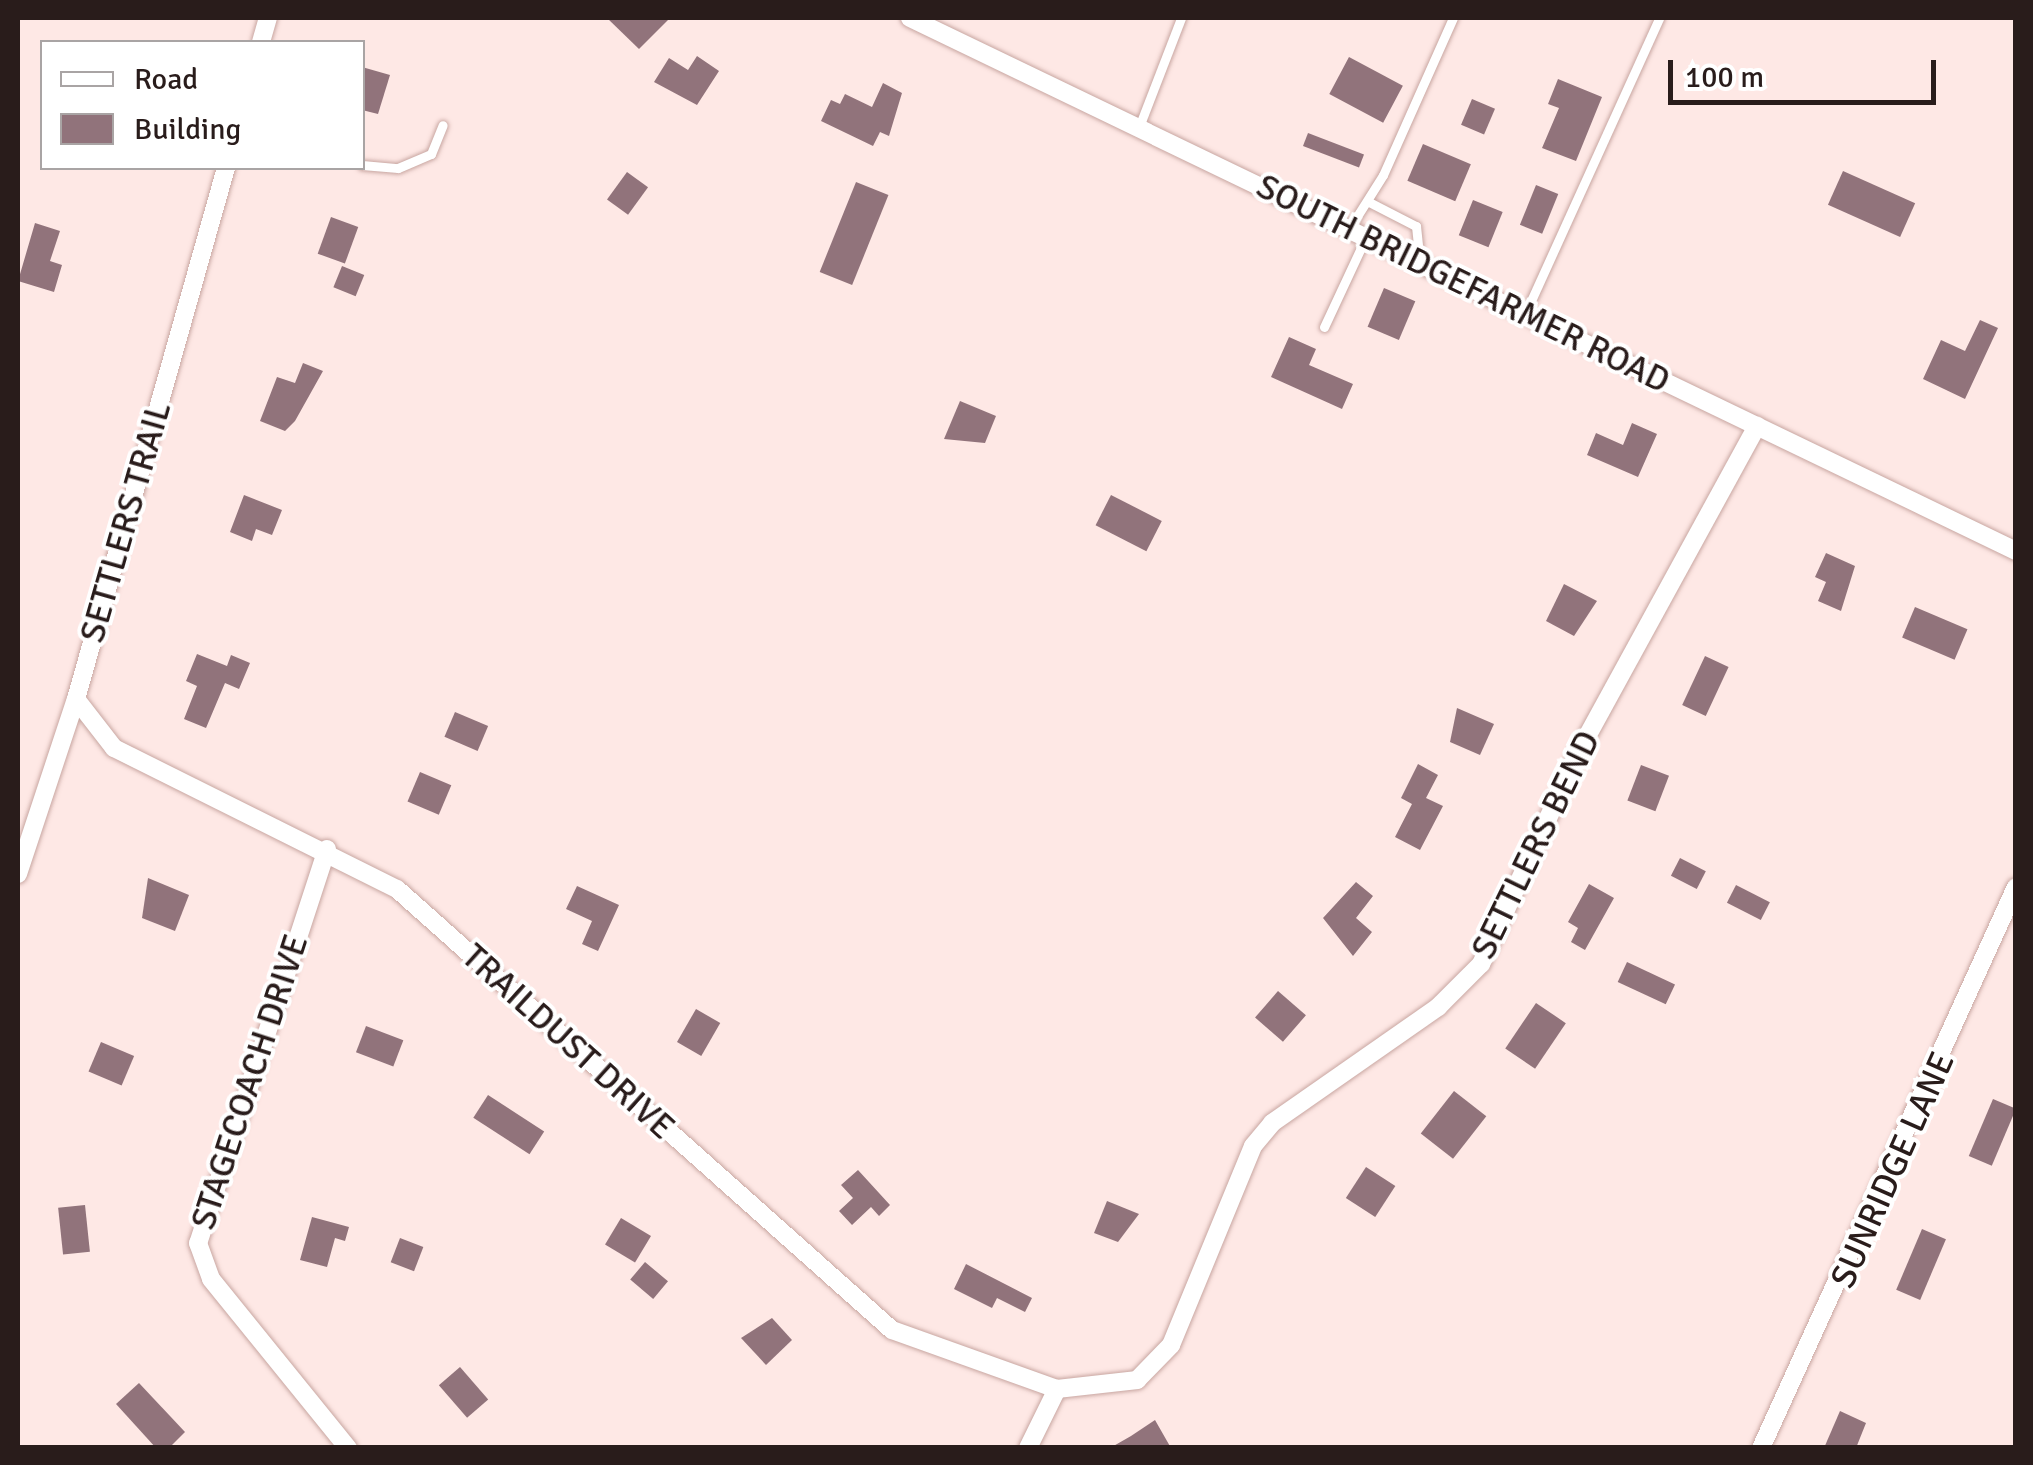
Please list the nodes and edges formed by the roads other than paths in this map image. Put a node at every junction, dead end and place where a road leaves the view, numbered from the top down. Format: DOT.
graph roads {
  1 [pos="910,18"];
  2 [pos="1181,18"];
  3 [pos="1452,18"];
  4 [pos="1659,18"];
  5 [pos="443,125"];
  6 [pos="1139,128"];
  7 [pos="365,164"];
  8 [pos="225,170"];
  9 [pos="1369,202"];
  10 [pos="1358,233"];
  11 [pos="1420,263"];
  12 [pos="1525,314"];
  13 [pos="1324,327"];
  14 [pos="1758,426"];
  15 [pos="2016,551"];
  16 [pos="76,699"];
  17 [pos="327,849"];
  18 [pos="18,874"];
  19 [pos="2016,887"];
  20 [pos="1057,1389"];
  21 [pos="348,1448"];
  22 [pos="1028,1448"];
  23 [pos="1762,1448"];
  1 -- 6 [label="street, SOUTH BRIDGEFARMER ROAD"];
  2 -- 6 [label="lane"];
  3 -- 9 [label="lane"];
  4 -- 12 [label="lane"];
  5 -- 7 [label="lane"];
  6 -- 10 [label="street, SOUTH BRIDGEFARMER ROAD"];
  8 -- 16 [label="street, SETTLERS TRAIL"];
  9 -- 10 [label="lane"];
  9 -- 11 [label="lane"];
  10 -- 11 [label="street, SOUTH BRIDGEFARMER ROAD"];
  10 -- 13 [label="lane"];
  11 -- 12 [label="street, SOUTH BRIDGEFARMER ROAD"];
  12 -- 14 [label="street, SOUTH BRIDGEFARMER ROAD"];
  14 -- 15 [label="street, SOUTH BRIDGEFARMER ROAD"];
  14 -- 20 [label="street, SETTLERS BEND"];
  16 -- 17 [label="street, TRAILDUST DRIVE"];
  16 -- 18 [label="street, SETTLERS TRAIL"];
  17 -- 20 [label="street, TRAILDUST DRIVE"];
  17 -- 21 [label="street, STAGECOACH DRIVE"];
  19 -- 23 [label="street, SUNRIDGE LANE"];
  20 -- 22 [label="street"];
}
